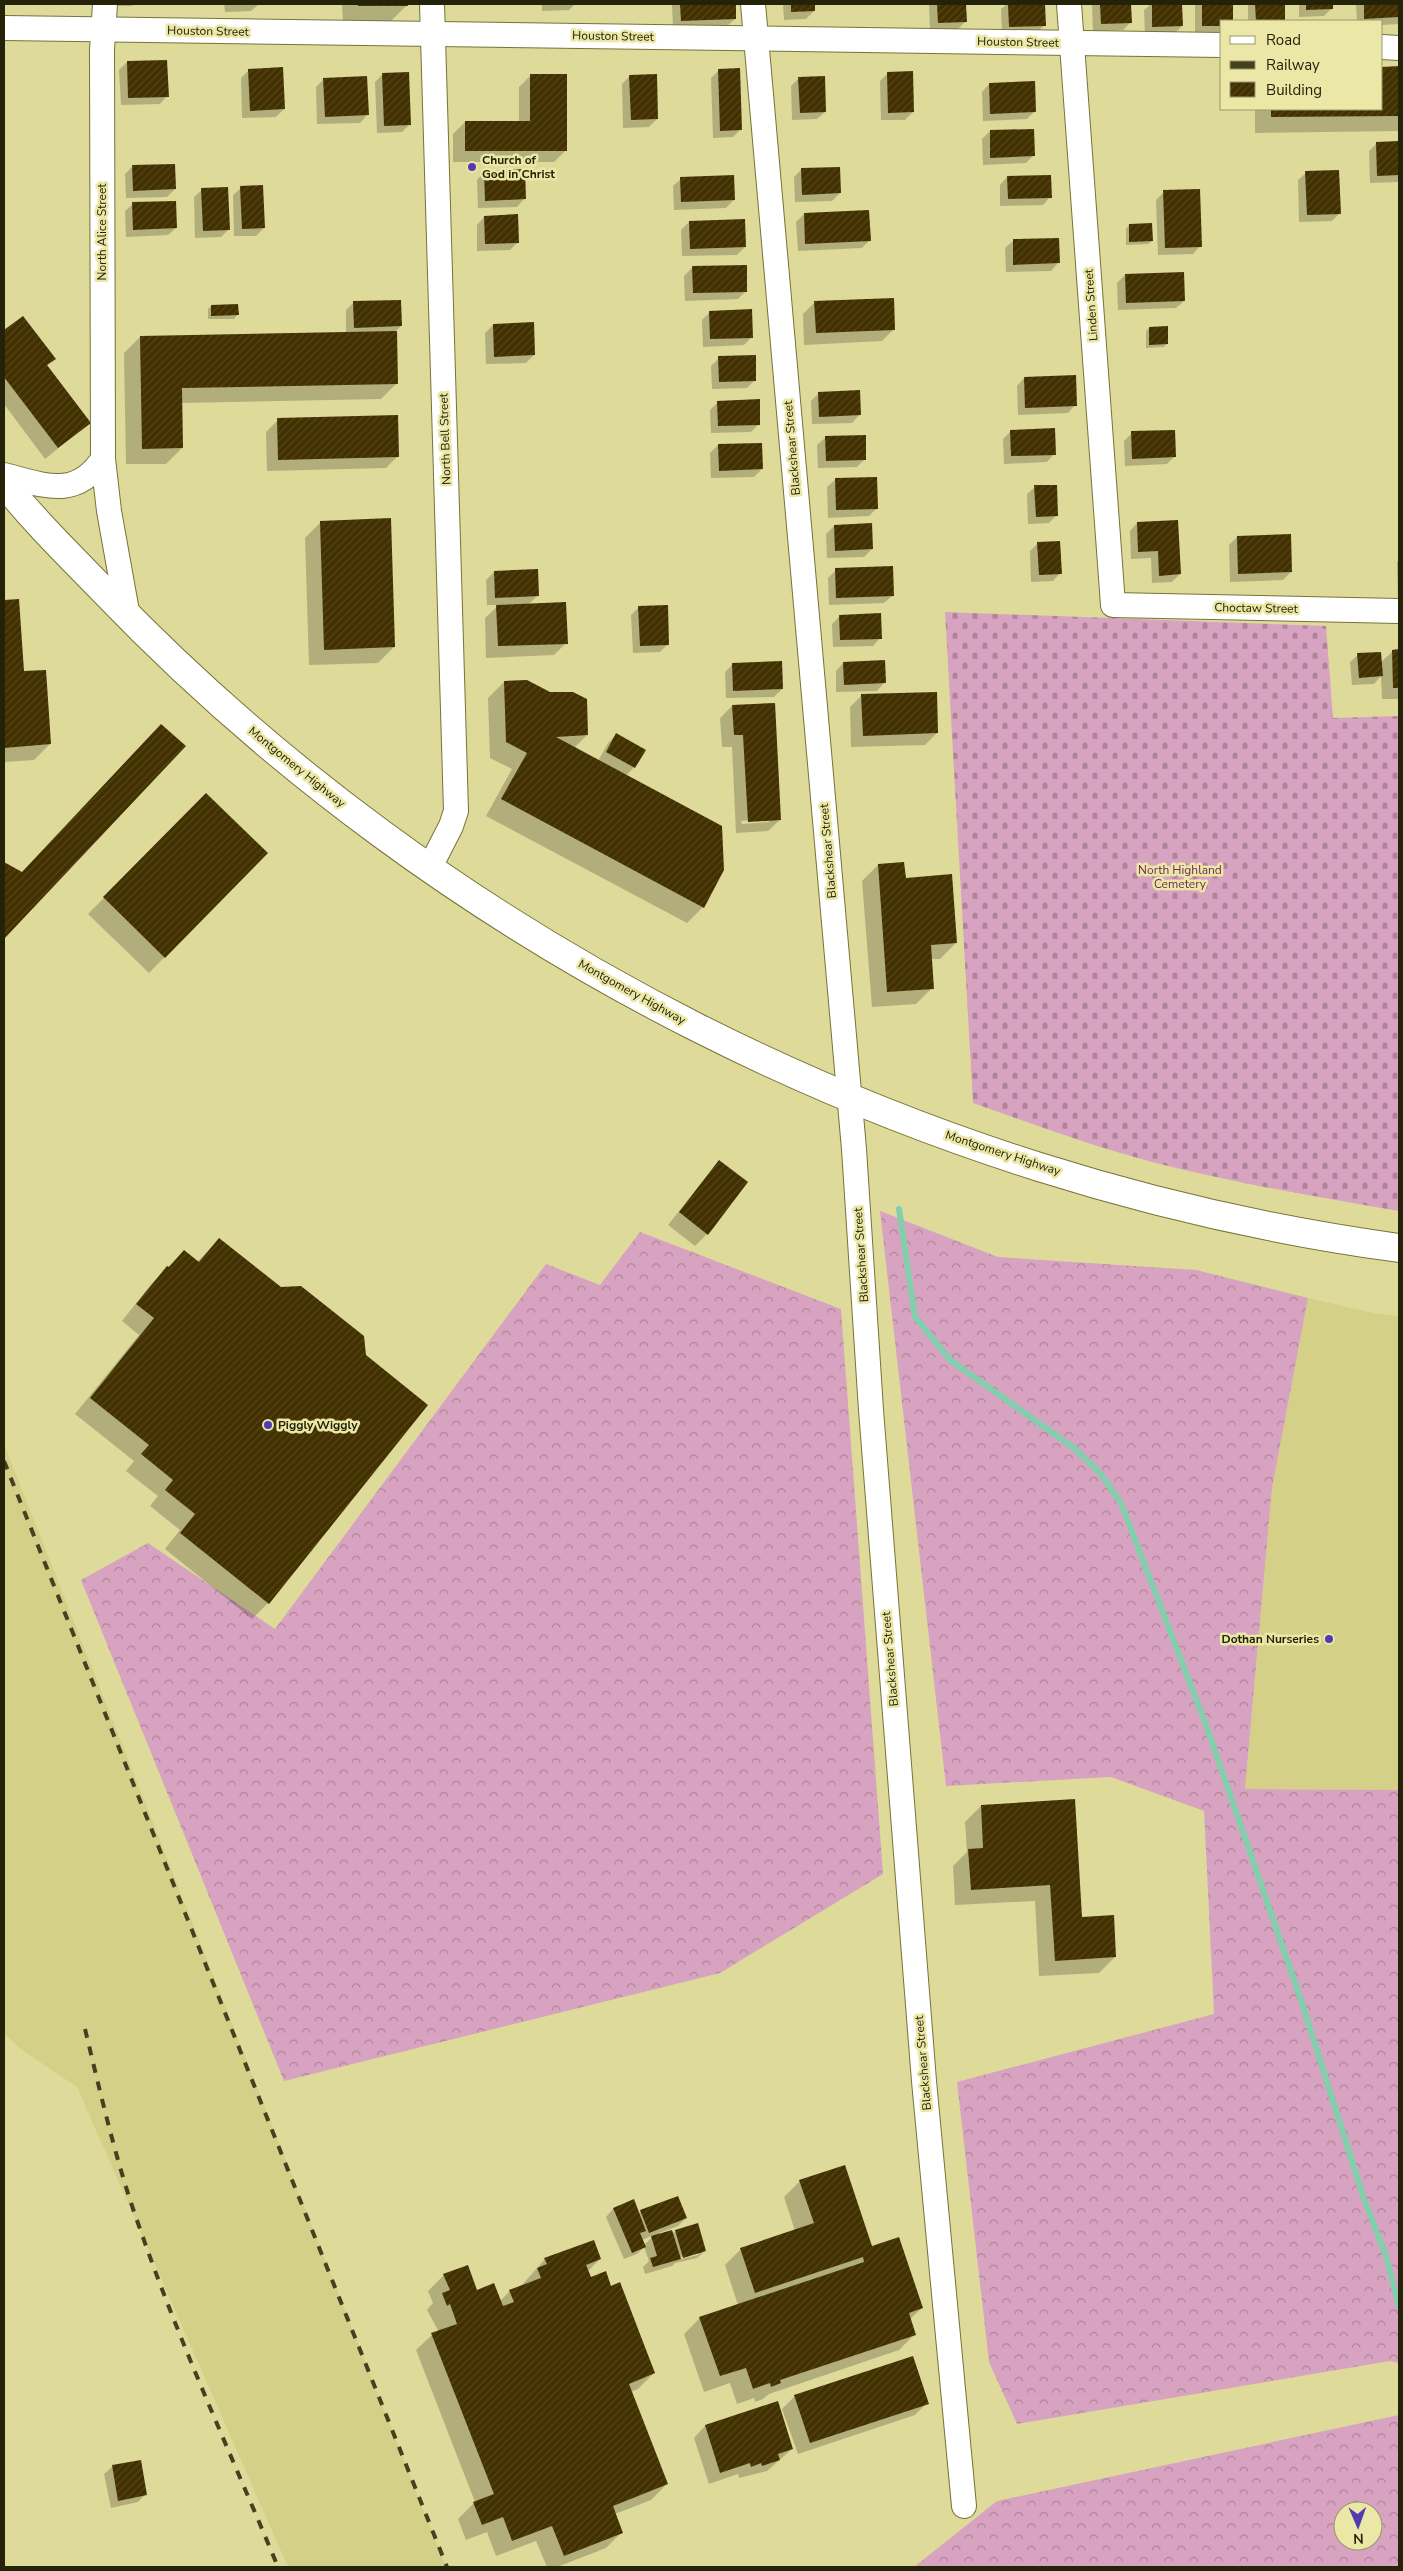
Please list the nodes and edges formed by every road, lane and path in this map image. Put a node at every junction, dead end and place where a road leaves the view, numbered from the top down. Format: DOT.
graph roads {
  1 [pos="106,4"];
  2 [pos="432,4"];
  3 [pos="753,4"];
  4 [pos="1069,4"];
  5 [pos="4,28"];
  6 [pos="104,30"];
  7 [pos="432,34"];
  8 [pos="756,38"];
  9 [pos="1072,43"];
  10 [pos="1220,45"];
  11 [pos="1383,48"];
  12 [pos="1399,48"];
  13 [pos="103,460"];
  14 [pos="4,475"];
  15 [pos="4,484"];
  16 [pos="13,507"];
  17 [pos="1113,605"];
  18 [pos="1399,612"];
  19 [pos="128,617"];
  20 [pos="429,869"];
  21 [pos="849,1099"];
  22 [pos="1399,1248"];
  23 [pos="964,2506"];
  1 -- 6 [label="street, North Alice Street"];
  2 -- 7 [label="street, North Bell Street"];
  3 -- 8 [label="street, Blackshear Street"];
  4 -- 9 [label="street, Linden Street"];
  5 -- 6 [label="street, Houston Street"];
  6 -- 7 [label="street, Houston Street"];
  6 -- 13 [label="street, North Alice Street"];
  7 -- 8 [label="street, Houston Street"];
  7 -- 20 [label="street, North Bell Street"];
  8 -- 9 [label="street, Houston Street"];
  8 -- 21 [label="street, Blackshear Street"];
  9 -- 10 [label="street, Houston Street"];
  9 -- 17 [label="street, Linden Street"];
  11 -- 12 [label="street"];
  13 -- 14 [label="street"];
  13 -- 19 [label="street, North Alice Street"];
  15 -- 16 [label="main road, Montgomery Highway"];
  16 -- 19 [label="main road, Montgomery Highway"];
  17 -- 18 [label="street, Choctaw Street"];
  19 -- 20 [label="main road, Montgomery Highway"];
  20 -- 21 [label="main road, Montgomery Highway"];
  21 -- 22 [label="main road, Montgomery Highway"];
  21 -- 23 [label="street, Blackshear Street"];
}
